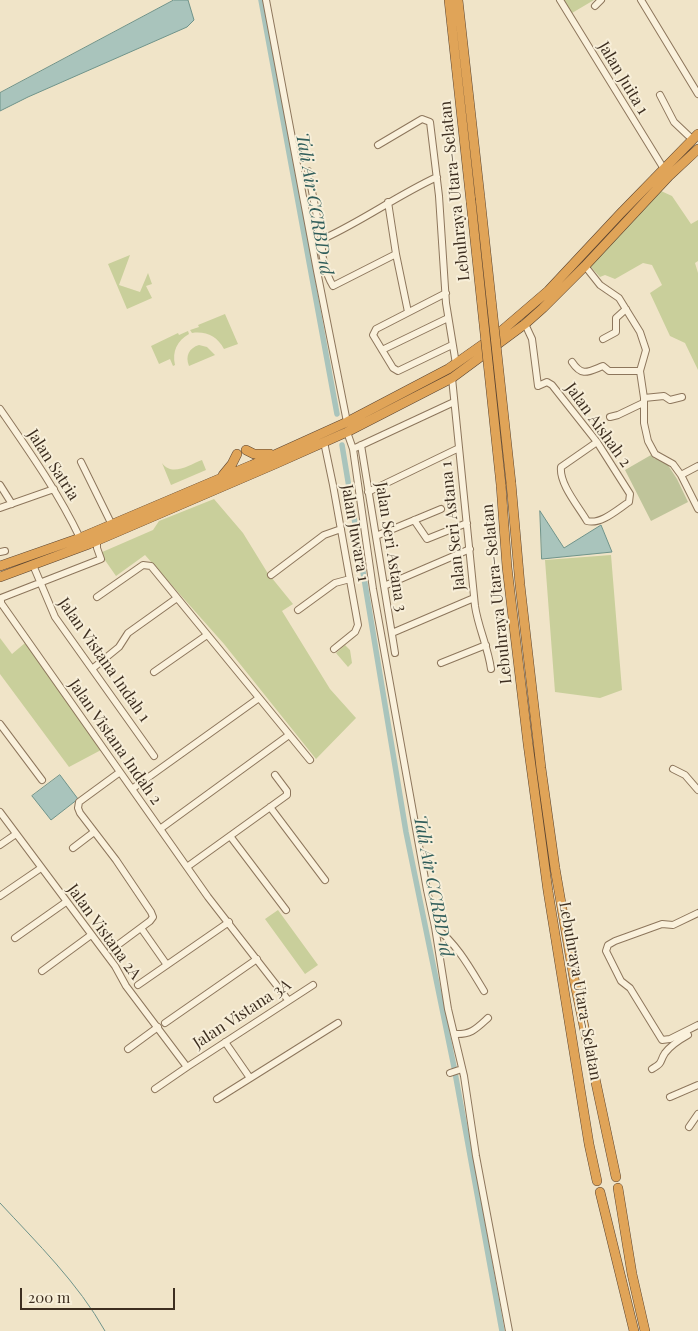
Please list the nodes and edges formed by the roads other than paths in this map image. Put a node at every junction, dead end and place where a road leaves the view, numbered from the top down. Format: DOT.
graph roads {
  1 [pos="266,0"];
  2 [pos="449,0"];
  3 [pos="458,0"];
  4 [pos="560,0"];
  5 [pos="601,0"];
  6 [pos="641,0"];
  7 [pos="595,6"];
  8 [pos="698,94"];
  9 [pos="660,95"];
  10 [pos="696,137"];
  11 [pos="378,145"];
  12 [pos="698,149"];
  13 [pos="664,169"];
  14 [pos="308,171"];
  15 [pos="437,177"];
  16 [pos="388,202"];
  17 [pos="322,242"];
  18 [pos="396,254"];
  19 [pos="585,266"];
  20 [pos="446,293"];
  21 [pos="626,309"];
  22 [pos="408,312"];
  23 [pos="448,318"];
  24 [pos="525,324"];
  25 [pos="603,339"];
  26 [pos="452,344"];
  27 [pos="382,350"];
  28 [pos="572,362"];
  29 [pos="456,364"];
  30 [pos="640,371"];
  31 [pos="452,378"];
  32 [pos="682,397"];
  33 [pos="643,400"];
  34 [pos="454,402"];
  35 [pos="0,409"];
  36 [pos="610,417"];
  37 [pos="3,420"];
  38 [pos="347,422"];
  39 [pos="347,432"];
  40 [pos="324,442"];
  41 [pos="597,442"];
  42 [pos="361,445"];
  43 [pos="459,448"];
  44 [pos="352,449"];
  45 [pos="246,450"];
  46 [pos="237,454"];
  47 [pos="276,454"];
  48 [pos="81,462"];
  49 [pos="698,466"];
  50 [pos="254,469"];
  51 [pos="244,473"];
  52 [pos="681,475"];
  53 [pos="219,479"];
  54 [pos="506,484"];
  55 [pos="0,485"];
  56 [pos="54,489"];
  57 [pos="368,492"];
  58 [pos="12,504"];
  59 [pos="0,508"];
  60 [pos="441,509"];
  61 [pos="698,509"];
  62 [pos="414,520"];
  63 [pos="467,523"];
  64 [pos="112,525"];
  65 [pos="341,529"];
  66 [pos="376,536"];
  67 [pos="80,538"];
  68 [pos="97,541"];
  69 [pos="470,549"];
  70 [pos="33,565"];
  71 [pos="0,566"];
  72 [pos="271,575"];
  73 [pos="0,577"];
  74 [pos="350,579"];
  75 [pos="40,583"];
  76 [pos="384,586"];
  77 [pos="97,597"];
  78 [pos="177,598"];
  79 [pos="474,598"];
  80 [pos="0,601"];
  81 [pos="298,610"];
  82 [pos="392,633"];
  83 [pos="207,635"];
  84 [pos="486,645"];
  85 [pos="334,649"];
  86 [pos="395,653"];
  87 [pos="441,663"];
  88 [pos="491,669"];
  89 [pos="92,670"];
  90 [pos="154,672"];
  91 [pos="259,698"];
  92 [pos="0,724"];
  93 [pos="289,735"];
  94 [pos="154,756"];
  95 [pos="310,760"];
  96 [pos="673,770"];
  97 [pos="120,772"];
  98 [pos="275,775"];
  99 [pos="42,780"];
  100 [pos="132,789"];
  101 [pos="698,790"];
  102 [pos="270,807"];
  103 [pos="0,812"];
  104 [pos="160,828"];
  105 [pos="94,832"];
  106 [pos="16,834"];
  107 [pos="230,836"];
  108 [pos="0,845"];
  109 [pos="73,848"];
  110 [pos="187,867"];
  111 [pos="41,868"];
  112 [pos="325,880"];
  113 [pos="0,896"];
  114 [pos="66,902"];
  115 [pos="286,910"];
  116 [pos="698,913"];
  117 [pos="229,922"];
  118 [pos="435,927"];
  119 [pos="141,928"];
  120 [pos="91,935"];
  121 [pos="15,938"];
  122 [pos="111,950"];
  123 [pos="257,959"];
  124 [pos="167,965"];
  125 [pos="42,971"];
  126 [pos="138,985"];
  127 [pos="313,985"];
  128 [pos="484,991"];
  129 [pos="288,1000"];
  130 [pos="488,1018"];
  131 [pos="165,1023"];
  132 [pos="338,1023"];
  133 [pos="698,1025"];
  134 [pos="158,1027"];
  135 [pos="698,1030"];
  136 [pos="454,1034"];
  137 [pos="225,1042"];
  138 [pos="128,1049"];
  139 [pos="187,1067"];
  140 [pos="652,1069"];
  141 [pos="250,1078"];
  142 [pos="698,1085"];
  143 [pos="155,1089"];
  144 [pos="670,1097"];
  145 [pos="217,1099"];
  146 [pos="698,1114"];
  147 [pos="689,1127"];
  148 [pos="616,1177"];
  149 [pos="596,1181"];
  150 [pos="618,1188"];
  151 [pos="600,1192"];
  152 [pos="509,1331"];
  153 [pos="634,1331"];
  154 [pos="645,1331"];
  1 -- 38 [label="street"];
  2 -- 54 [label="highway, Lebuhraya Utara–Selatan, bridge"];
  3 -- 54 [label="highway, Lebuhraya Utara–Selatan, bridge"];
  4 -- 13 [label="street, Jalan Juita 1"];
  5 -- 7 [label="street"];
  6 -- 8 [label="street"];
  9 -- 10 [label="street"];
  10 -- 13 [label="highway"];
  11 -- 15 [label="street"];
  12 -- 19 [label="highway"];
  13 -- 29 [label="highway"];
  14 -- 17 [label="street"];
  15 -- 16 [label="street"];
  15 -- 20 [label="street"];
  16 -- 17 [label="street"];
  16 -- 18 [label="street"];
  17 -- 18 [label="street"];
  18 -- 22 [label="street"];
  19 -- 21 [label="street"];
  19 -- 24 [label="highway"];
  20 -- 22 [label="street"];
  20 -- 23 [label="street"];
  21 -- 25 [label="street"];
  21 -- 30 [label="street"];
  22 -- 27 [label="street"];
  23 -- 26 [label="street"];
  23 -- 27 [label="street"];
  24 -- 31 [label="highway"];
  24 -- 41 [label="street, Jalan Aishah 2"];
  26 -- 27 [label="street"];
  26 -- 29 [label="street"];
  28 -- 30 [label="street"];
  29 -- 38 [label="highway"];
  30 -- 33 [label="street"];
  31 -- 34 [label="street, Jalan Seri Astana 1"];
  31 -- 39 [label="highway"];
  32 -- 33 [label="street"];
  33 -- 36 [label="street"];
  33 -- 52 [label="street"];
  34 -- 42 [label="street"];
  34 -- 43 [label="street, Jalan Seri Astana 1"];
  35 -- 37 [label="street, Jalan Satria"];
  37 -- 56 [label="street, Jalan Satria"];
  38 -- 47 [label="highway"];
  39 -- 40 [label="highway"];
  39 -- 44 [label="street"];
  40 -- 50 [label="highway"];
  40 -- 65 [label="street, Jalan Juwara 1"];
  41 -- 41 [label="street, Jalan Aishah 2"];
  42 -- 44 [label="street"];
  42 -- 57 [label="street, Jalan Seri Astana 3"];
  43 -- 57 [label="street"];
  43 -- 63 [label="street, Jalan Seri Astana 1"];
  44 -- 118 [label="street"];
  45 -- 47 [label="highway"];
  46 -- 53 [label="highway"];
  47 -- 50 [label="highway"];
  48 -- 64 [label="street"];
  49 -- 52 [label="street"];
  50 -- 51 [label="highway"];
  51 -- 53 [label="highway"];
  51 -- 68 [label="highway"];
  52 -- 61 [label="street"];
  53 -- 64 [label="highway"];
  54 -- 148 [label="highway, Lebuhraya Utara–Selatan"];
  54 -- 149 [label="highway, Lebuhraya Utara–Selatan"];
  55 -- 58 [label="street"];
  56 -- 58 [label="street"];
  56 -- 67 [label="street, Jalan Satria"];
  57 -- 66 [label="street, Jalan Seri Astana 3"];
  58 -- 59 [label="street"];
  60 -- 62 [label="street"];
  62 -- 63 [label="street"];
  62 -- 66 [label="street"];
  63 -- 69 [label="street, Jalan Seri Astana 1"];
  64 -- 67 [label="highway"];
  65 -- 72 [label="street"];
  65 -- 74 [label="street, Jalan Juwara 1"];
  66 -- 76 [label="street, Jalan Seri Astana 3"];
  67 -- 71 [label="highway"];
  68 -- 70 [label="highway"];
  68 -- 75 [label="street, Jalan Vistana Indah 1"];
  69 -- 76 [label="street"];
  69 -- 79 [label="street, Jalan Seri Astana 1"];
  70 -- 73 [label="highway"];
  70 -- 75 [label="street"];
  74 -- 81 [label="street"];
  74 -- 85 [label="street, Jalan Juwara 1"];
  75 -- 80 [label="street"];
  75 -- 89 [label="street, Jalan Vistana Indah 1"];
  76 -- 82 [label="street, Jalan Seri Astana 3"];
  77 -- 78 [label="street"];
  78 -- 83 [label="street"];
  78 -- 89 [label="street"];
  79 -- 82 [label="street"];
  79 -- 84 [label="street, Jalan Seri Astana 1"];
  80 -- 97 [label="street, Jalan Vistana Indah 2"];
  82 -- 86 [label="street, Jalan Seri Astana 3"];
  83 -- 90 [label="street"];
  83 -- 91 [label="street"];
  84 -- 87 [label="street"];
  84 -- 88 [label="street, Jalan Seri Astana 1"];
  89 -- 94 [label="street, Jalan Vistana Indah 1"];
  91 -- 93 [label="street"];
  91 -- 100 [label="street"];
  92 -- 99 [label="street"];
  93 -- 95 [label="street"];
  93 -- 104 [label="street"];
  96 -- 101 [label="street"];
  97 -- 100 [label="street, Jalan Vistana Indah 2"];
  97 -- 105 [label="street"];
  98 -- 102 [label="street"];
  100 -- 104 [label="street, Jalan Vistana Indah 2"];
  102 -- 107 [label="street"];
  102 -- 112 [label="street"];
  103 -- 106 [label="street, Jalan Vistana 2A"];
  104 -- 110 [label="street, Jalan Vistana Indah 2"];
  105 -- 109 [label="street"];
  105 -- 119 [label="street"];
  106 -- 108 [label="street"];
  106 -- 111 [label="street, Jalan Vistana 2A"];
  107 -- 110 [label="street"];
  107 -- 115 [label="street"];
  110 -- 117 [label="street, Jalan Vistana Indah 2"];
  111 -- 113 [label="street"];
  111 -- 114 [label="street, Jalan Vistana 2A"];
  114 -- 120 [label="street, Jalan Vistana 2A"];
  114 -- 121 [label="street"];
  116 -- 133 [label="street"];
  117 -- 123 [label="street, Jalan Vistana Indah 2"];
  117 -- 124 [label="street"];
  118 -- 128 [label="street"];
  118 -- 136 [label="street"];
  119 -- 122 [label="street"];
  119 -- 124 [label="street"];
  120 -- 125 [label="street"];
  120 -- 134 [label="street, Jalan Vistana 2A"];
  123 -- 129 [label="street, Jalan Vistana Indah 2"];
  123 -- 131 [label="street"];
  124 -- 126 [label="street"];
  127 -- 129 [label="street, Jalan Vistana 3A"];
  129 -- 137 [label="street, Jalan Vistana 3A"];
  130 -- 136 [label="street"];
  132 -- 141 [label="street"];
  134 -- 138 [label="street"];
  134 -- 139 [label="street, Jalan Vistana 2A"];
  135 -- 140 [label="street"];
  136 -- 152 [label="street"];
  137 -- 139 [label="street, Jalan Vistana 3A"];
  137 -- 141 [label="street"];
  139 -- 143 [label="street, Jalan Vistana 3A"];
  141 -- 145 [label="street"];
  142 -- 144 [label="street"];
  146 -- 147 [label="street"];
  150 -- 154 [label="highway"];
  151 -- 153 [label="highway"];
}
